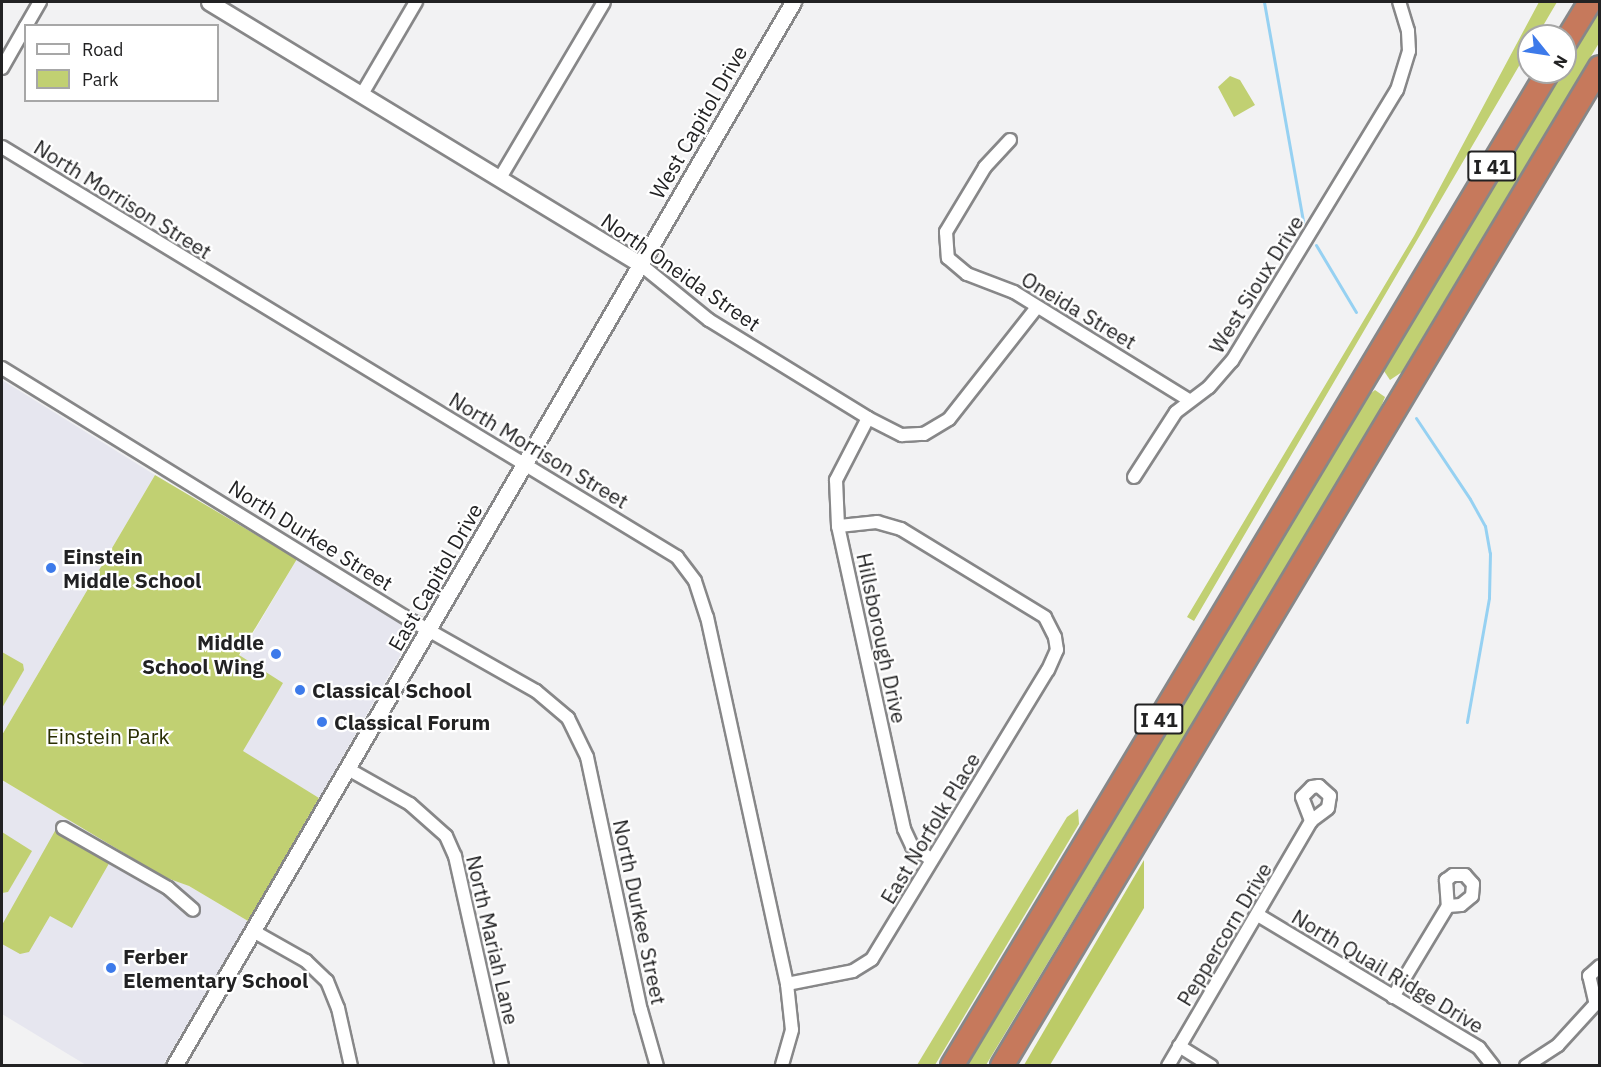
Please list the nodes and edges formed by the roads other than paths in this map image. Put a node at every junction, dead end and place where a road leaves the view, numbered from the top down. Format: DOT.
graph roads {
  1 [pos="40,2"];
  2 [pos="209,2"];
  3 [pos="416,2"];
  4 [pos="604,2"];
  5 [pos="793,2"];
  6 [pos="1399,2"];
  7 [pos="1578,2"];
  8 [pos="1590,2"];
  9 [pos="27,24"];
  10 [pos="1565,24"];
  11 [pos="1577,24"];
  12 [pos="24,30"];
  13 [pos="1599,67"];
  14 [pos="2,68"];
  15 [pos="1541,84"];
  16 [pos="362,94"];
  17 [pos="1599,97"];
  18 [pos="1010,140"];
  19 [pos="2,147"];
  20 [pos="500,178"];
  21 [pos="1505,223"];
  22 [pos="640,264"];
  23 [pos="1037,307"];
  24 [pos="2,368"];
  25 [pos="1189,400"];
  26 [pos="868,418"];
  27 [pos="524,465"];
  28 [pos="1134,477"];
  29 [pos="837,526"];
  30 [pos="428,630"];
  31 [pos="348,769"];
  32 [pos="1311,821"];
  33 [pos="63,828"];
  34 [pos="932,860"];
  35 [pos="1448,906"];
  36 [pos="193,910"];
  37 [pos="1258,915"];
  38 [pos="253,931"];
  39 [pos="1599,966"];
  40 [pos="787,984"];
  41 [pos="1393,997"];
  42 [pos="1597,1000"];
  43 [pos="1179,1046"];
  44 [pos="174,1065"];
  45 [pos="351,1065"];
  46 [pos="502,1065"];
  47 [pos="657,1065"];
  48 [pos="782,1065"];
  49 [pos="952,1065"];
  50 [pos="1002,1065"];
  51 [pos="1168,1065"];
  52 [pos="1211,1065"];
  53 [pos="1492,1065"];
  54 [pos="1526,1065"];
  1 -- 9 [label="street"];
  2 -- 16 [label="street, North Oneida Street"];
  3 -- 16 [label="street"];
  4 -- 20 [label="street"];
  5 -- 22 [label="street, West Capitol Drive"];
  6 -- 25 [label="street, West Sioux Drive"];
  7 -- 10 [label="highway"];
  8 -- 11 [label="highway"];
  12 -- 14 [label="street"];
  13 -- 21 [label="highway, I 41"];
  15 -- 49 [label="highway, I 41"];
  16 -- 20 [label="street, North Oneida Street"];
  17 -- 21 [label="highway"];
  18 -- 23 [label="street, Oneida Street"];
  19 -- 27 [label="street, North Morrison Street"];
  20 -- 22 [label="street, North Oneida Street"];
  21 -- 50 [label="highway, I 41"];
  22 -- 26 [label="street, North Oneida Street"];
  22 -- 27 [label="street, East Capitol Drive"];
  23 -- 25 [label="street, Oneida Street"];
  23 -- 26 [label="street, North Oneida Street"];
  24 -- 30 [label="street, North Durkee Street"];
  25 -- 28 [label="street, West Sioux Drive"];
  26 -- 29 [label="street, Hillsborough Drive"];
  27 -- 30 [label="street, East Capitol Drive"];
  27 -- 40 [label="street, North Morrison Street"];
  29 -- 34 [label="street, Hillsborough Drive"];
  29 -- 34 [label="street, East Norfolk Place"];
  30 -- 31 [label="street, East Capitol Drive"];
  30 -- 47 [label="street, North Durkee Street"];
  31 -- 38 [label="street, East Capitol Drive"];
  31 -- 46 [label="street, North Mariah Lane"];
  32 -- 37 [label="street, Peppercorn Drive"];
  33 -- 36 [label="street"];
  34 -- 40 [label="street, East Norfolk Place"];
  35 -- 41 [label="street"];
  37 -- 41 [label="street, North Quail Ridge Drive"];
  37 -- 43 [label="street, Peppercorn Drive"];
  38 -- 44 [label="street, East Capitol Drive"];
  38 -- 45 [label="street"];
  39 -- 42 [label="street"];
  40 -- 48 [label="street, North Morrison Street"];
  41 -- 53 [label="street, North Quail Ridge Drive"];
  42 -- 54 [label="street"];
  43 -- 51 [label="street, Peppercorn Drive"];
  43 -- 52 [label="street"];
}
